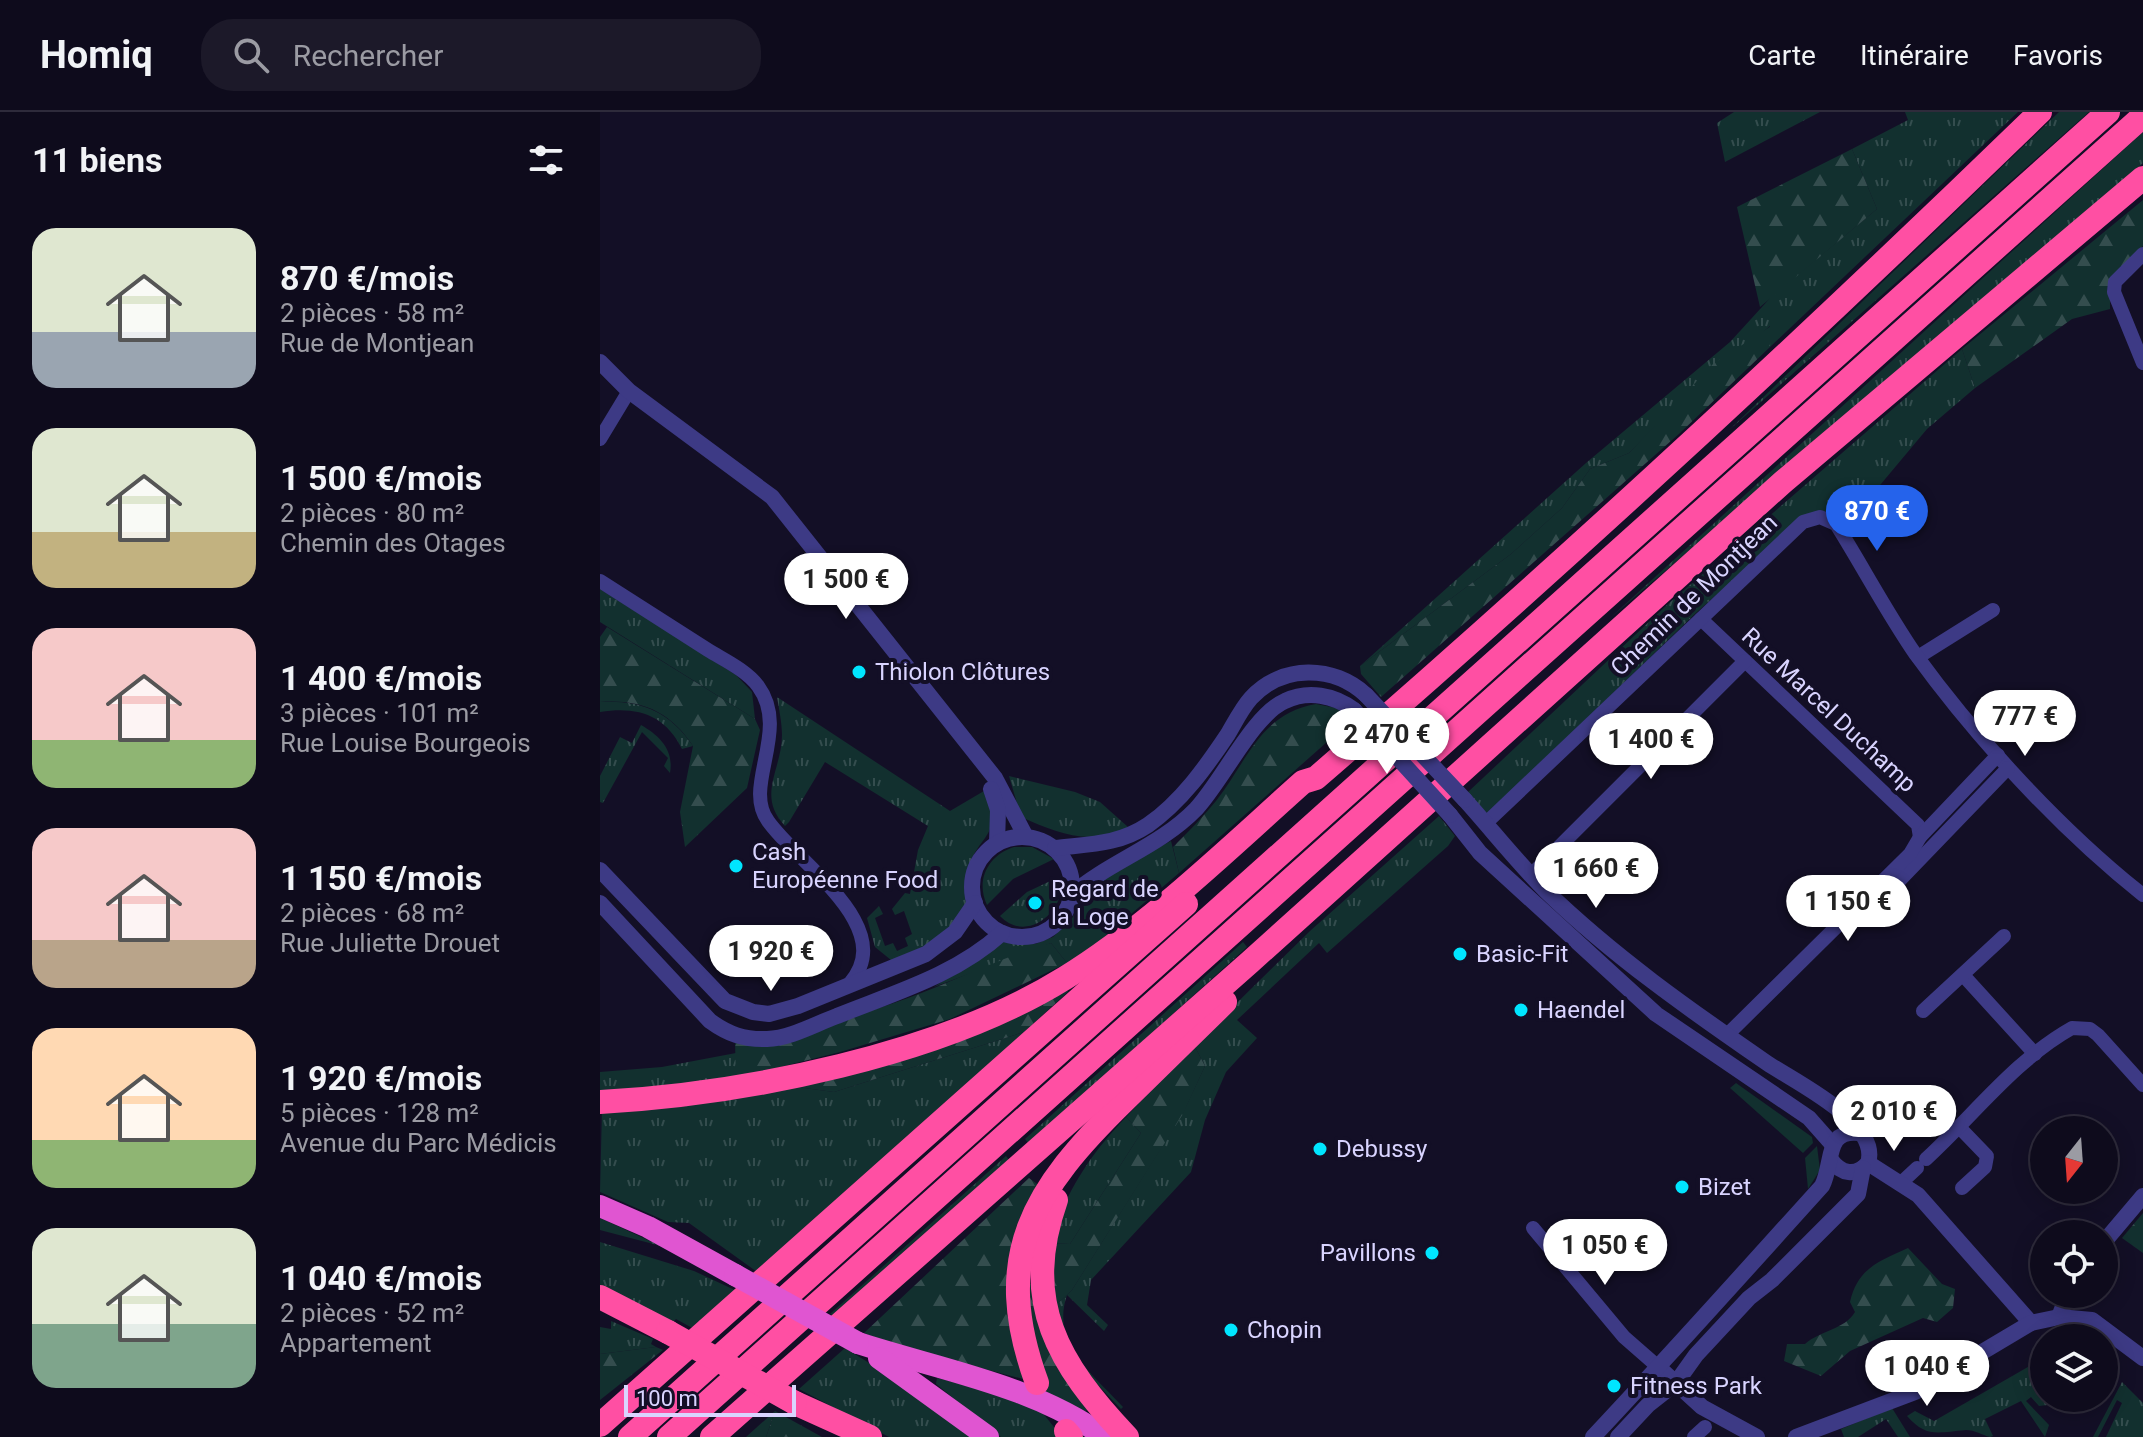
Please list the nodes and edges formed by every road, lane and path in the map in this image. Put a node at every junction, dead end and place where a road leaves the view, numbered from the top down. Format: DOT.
graph roads {
  1 [pos="2040,112"];
  2 [pos="2108,112"];
  3 [pos="2143,116"];
  4 [pos="2143,178"];
  5 [pos="2143,254"];
  6 [pos="600,362"];
  7 [pos="2143,363"];
  8 [pos="629,391"];
  9 [pos="600,439"];
  10 [pos="600,581"];
  11 [pos="1993,610"];
  12 [pos="1701,619"];
  13 [pos="1918,657"];
  14 [pos="1745,661"];
  15 [pos="974,755"];
  16 [pos="1998,755"];
  17 [pos="2008,768"];
  18 [pos="1316,778"];
  19 [pos="1492,817"];
  20 [pos="1026,837"];
  21 [pos="1920,837"];
  22 [pos="997,843"];
  23 [pos="1055,848"];
  24 [pos="600,870"];
  25 [pos="1531,875"];
  26 [pos="1071,895"];
  27 [pos="2143,895"];
  28 [pos="600,903"];
  29 [pos="975,903"];
  30 [pos="1875,906"];
  31 [pos="1002,933"];
  32 [pos="2004,936"];
  33 [pos="865,946"];
  34 [pos="1250,962"];
  35 [pos="888,969"];
  36 [pos="1963,975"];
  37 [pos="850,983"];
  38 [pos="1923,1011"];
  39 [pos="1723,1033"];
  40 [pos="1704,1050"];
  41 [pos="2035,1054"];
  42 [pos="2143,1085"];
  43 [pos="600,1102"];
  44 [pos="1101,1123"];
  45 [pos="1960,1128"];
  46 [pos="1859,1133"];
  47 [pos="1831,1152"];
  48 [pos="1865,1166"];
  49 [pos="1902,1182"];
  50 [pos="1962,1188"];
  51 [pos="2143,1196"];
  52 [pos="600,1206"];
  53 [pos="2118,1225"];
  54 [pos="1533,1228"];
  55 [pos="600,1297"];
  56 [pos="2063,1308"];
  57 [pos="2078,1308"];
  58 [pos="2059,1317"];
  59 [pos="2077,1318"];
  60 [pos="2031,1323"];
  61 [pos="858,1343"];
  62 [pos="2143,1358"];
  63 [pos="1656,1365"];
  64 [pos="787,1374"];
  65 [pos="1037,1383"];
  66 [pos="1676,1383"];
  67 [pos="818,1416"];
  68 [pos="600,1425"];
  69 [pos="630,1437"];
  70 [pos="669,1437"];
  71 [pos="712,1437"];
  72 [pos="723,1437"];
  73 [pos="846,1437"];
  74 [pos="870,1437"];
  75 [pos="988,1437"];
  76 [pos="1105,1437"];
  77 [pos="1127,1437"];
  78 [pos="1593,1437"];
  79 [pos="1618,1437"];
  80 [pos="1757,1437"];
  81 [pos="1796,1437"];
  1 -- 18 [label="highway"];
  2 -- 69 [label="highway"];
  3 -- 70 [label="highway"];
  4 -- 34 [label="highway"];
  5 -- 7 [label="street"];
  6 -- 8 [label="street"];
  8 -- 9 [label="street"];
  8 -- 15 [label="street"];
  10 -- 33 [label="street"];
  11 -- 13 [label="street"];
  12 -- 13 [label="street, Chemin de Montjean"];
  12 -- 14 [label="street, Rue Marcel Duchamp"];
  12 -- 19 [label="street, Chemin de Montjean"];
  13 -- 16 [label="street"];
  14 -- 21 [label="street, Rue Marcel Duchamp"];
  14 -- 25 [label="street"];
  15 -- 20 [label="street"];
  15 -- 22 [label="street"];
  16 -- 17 [label="street"];
  16 -- 21 [label="street"];
  17 -- 27 [label="street"];
  17 -- 30 [label="street"];
  18 -- 43 [label="highway"];
  18 -- 68 [label="highway"];
  19 -- 23 [label="street, bridge"];
  19 -- 25 [label="street"];
  20 -- 22 [label="street"];
  20 -- 23 [label="street"];
  21 -- 39 [label="street"];
  22 -- 29 [label="street"];
  23 -- 26 [label="street"];
  24 -- 37 [label="street"];
  25 -- 39 [label="street"];
  26 -- 31 [label="street"];
  26 -- 40 [label="street, bridge"];
  28 -- 31 [label="street"];
  29 -- 31 [label="street"];
  29 -- 35 [label="street"];
  32 -- 36 [label="street"];
  33 -- 35 [label="street"];
  33 -- 37 [label="street"];
  34 -- 44 [label="highway"];
  34 -- 64 [label="highway"];
  35 -- 37 [label="street"];
  36 -- 38 [label="street"];
  36 -- 41 [label="street"];
  39 -- 40 [label="street"];
  39 -- 46 [label="street"];
  40 -- 47 [label="street"];
  41 -- 42 [label="street"];
  41 -- 45 [label="street"];
  44 -- 65 [label="highway"];
  44 -- 77 [label="highway"];
  45 -- 49 [label="street"];
  45 -- 50 [label="street"];
  46 -- 47 [label="street"];
  46 -- 48 [label="street"];
  47 -- 48 [label="street"];
  47 -- 63 [label="street"];
  48 -- 49 [label="street"];
  48 -- 66 [label="street"];
  49 -- 60 [label="street"];
  51 -- 53 [label="street"];
  52 -- 61 [label="highway, bridge"];
  54 -- 63 [label="street"];
  55 -- 67 [label="highway, bridge"];
  56 -- 58 [label="street"];
  57 -- 59 [label="street"];
  58 -- 59 [label="street"];
  58 -- 60 [label="street"];
  59 -- 62 [label="street"];
  60 -- 81 [label="street"];
  61 -- 75 [label="highway"];
  61 -- 76 [label="highway"];
  63 -- 66 [label="street"];
  63 -- 78 [label="street"];
  64 -- 71 [label="highway"];
  64 -- 72 [label="highway"];
  66 -- 79 [label="street"];
  66 -- 80 [label="street"];
  67 -- 73 [label="highway"];
  67 -- 74 [label="highway"];
}
